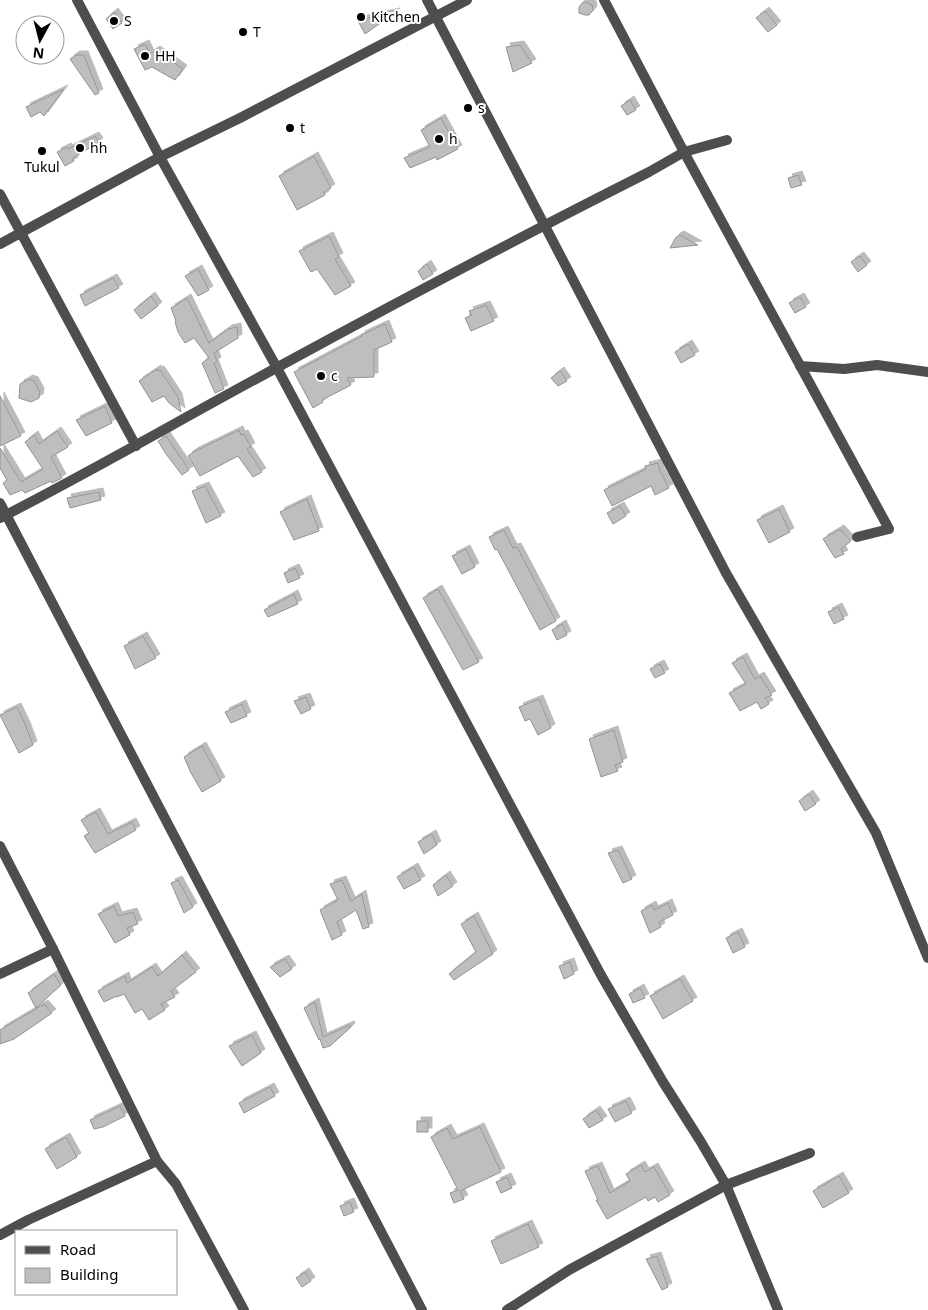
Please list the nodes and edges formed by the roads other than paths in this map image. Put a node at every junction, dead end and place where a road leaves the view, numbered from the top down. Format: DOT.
graph roads {
  1 [pos="77,0"];
  2 [pos="427,0"];
  3 [pos="467,0"];
  4 [pos="604,0"];
  5 [pos="436,16"];
  6 [pos="727,140"];
  7 [pos="684,152"];
  8 [pos="160,157"];
  9 [pos="0,194"];
  10 [pos="544,226"];
  11 [pos="22,233"];
  12 [pos="0,244"];
  13 [pos="800,366"];
  14 [pos="277,368"];
  15 [pos="928,372"];
  16 [pos="136,446"];
  17 [pos="0,503"];
  18 [pos="3,516"];
  19 [pos="857,537"];
  20 [pos="0,846"];
  21 [pos="53,949"];
  22 [pos="928,958"];
  23 [pos="0,974"];
  24 [pos="810,1153"];
  25 [pos="157,1161"];
  26 [pos="726,1185"];
  27 [pos="0,1235"];
  28 [pos="244,1310"];
  29 [pos="422,1310"];
  30 [pos="507,1310"];
  31 [pos="778,1310"];
  1 -- 8 [label="street"];
  2 -- 5 [label="street"];
  3 -- 5 [label="street"];
  4 -- 7 [label="street"];
  5 -- 8 [label="street"];
  5 -- 10 [label="street"];
  6 -- 7 [label="street"];
  7 -- 10 [label="street"];
  7 -- 13 [label="street"];
  8 -- 11 [label="street"];
  8 -- 14 [label="street"];
  9 -- 11 [label="street"];
  10 -- 14 [label="street"];
  10 -- 22 [label="street"];
  11 -- 12 [label="street"];
  11 -- 16 [label="street"];
  13 -- 15 [label="street"];
  13 -- 19 [label="street"];
  14 -- 16 [label="street"];
  14 -- 26 [label="street"];
  16 -- 18 [label="street"];
  17 -- 18 [label="street"];
  18 -- 29 [label="street"];
  20 -- 21 [label="street"];
  21 -- 23 [label="street"];
  21 -- 25 [label="street"];
  24 -- 26 [label="street"];
  25 -- 27 [label="street"];
  25 -- 28 [label="street"];
  26 -- 30 [label="street"];
  26 -- 31 [label="street"];
}
